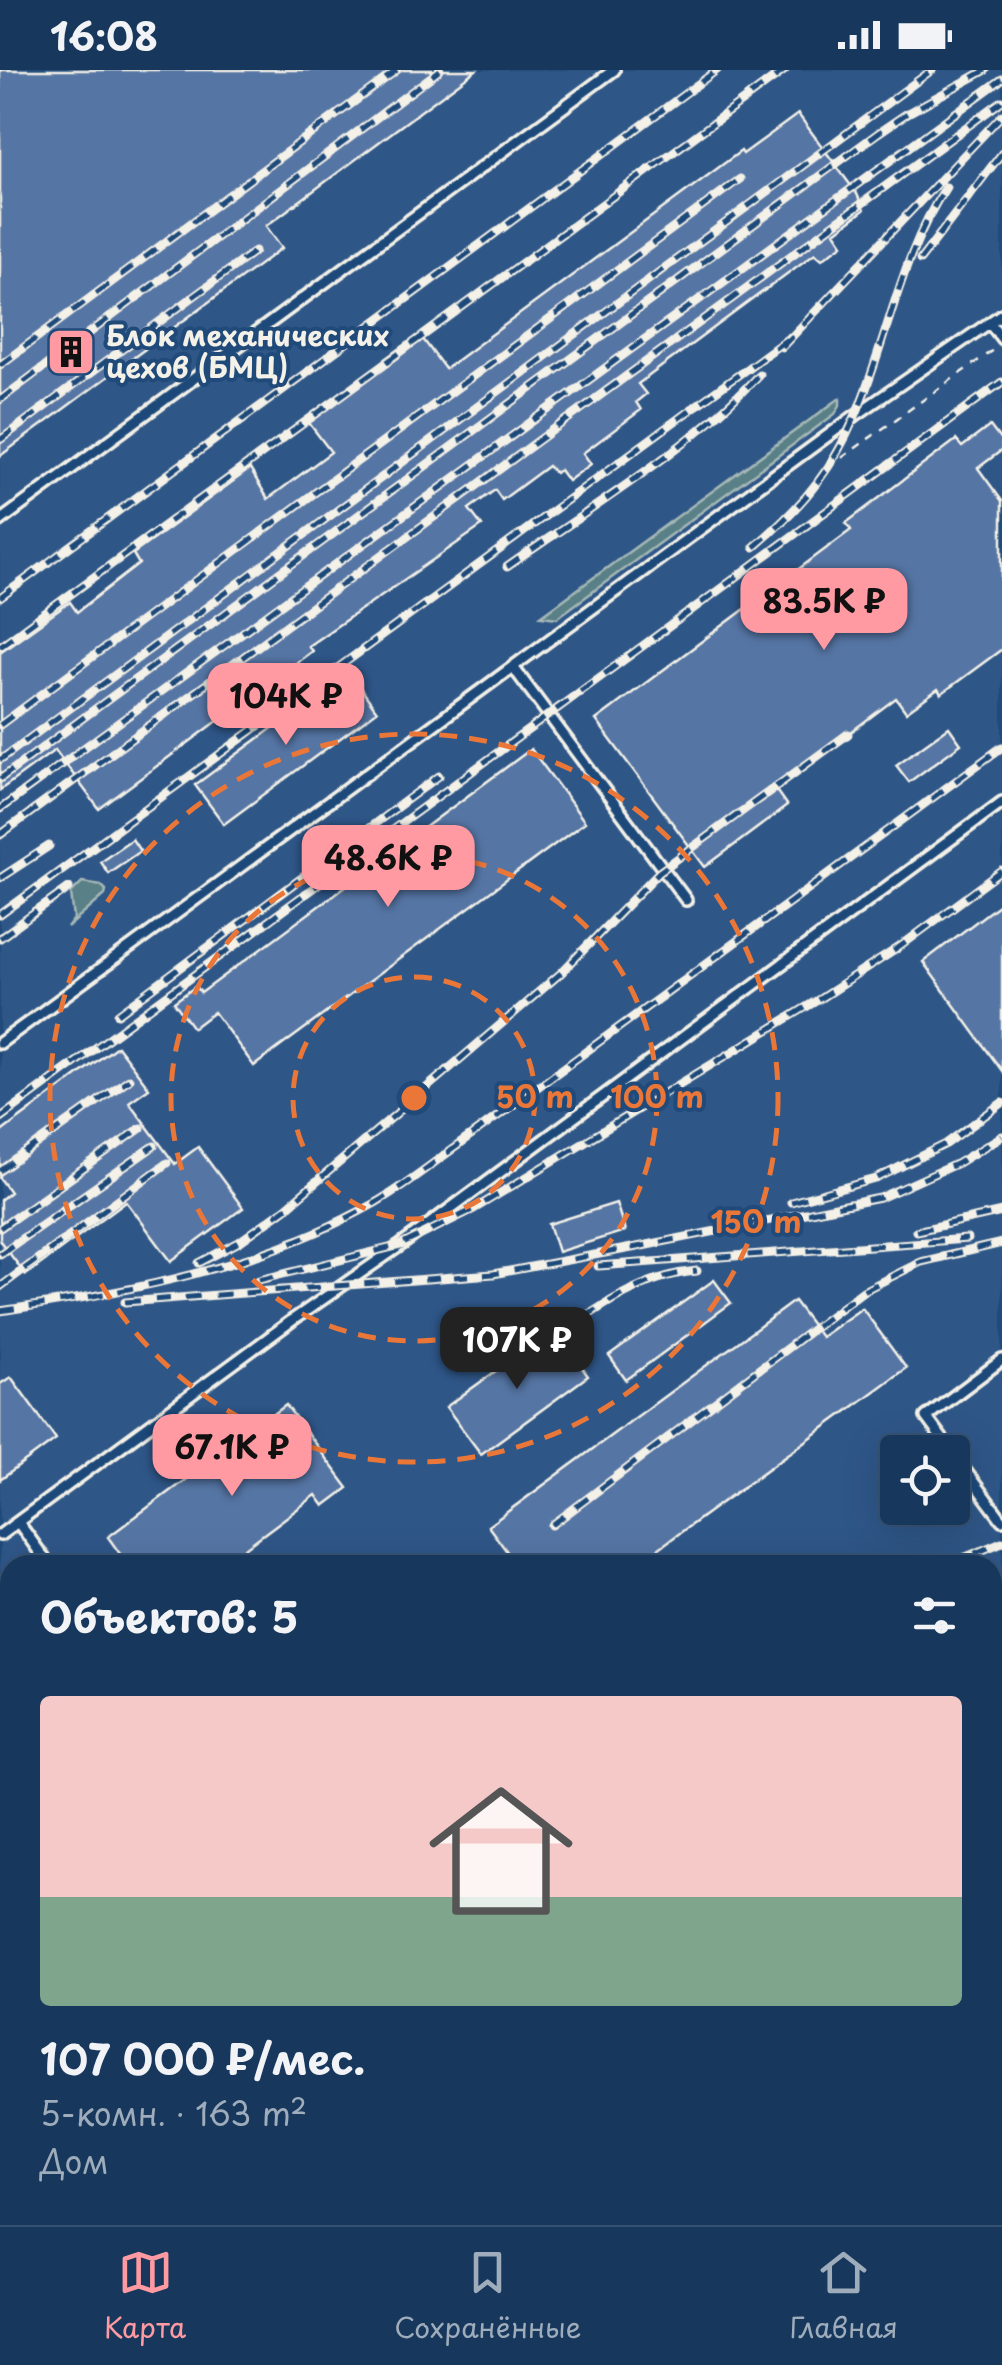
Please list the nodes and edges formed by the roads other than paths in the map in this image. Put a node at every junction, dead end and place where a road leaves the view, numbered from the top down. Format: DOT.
graph roads {
  1 [pos="614,70"];
  2 [pos="1002,314"];
  3 [pos="990,322"];
  4 [pos="1002,341"];
  5 [pos="0,521"];
  6 [pos="513,667"];
  7 [pos="1002,802"];
  8 [pos="686,900"];
  9 [pos="0,1043"];
  10 [pos="1002,1360"];
  11 [pos="939,1435"];
  12 [pos="970,1477"];
  13 [pos="1002,1520"];
  14 [pos="18,1522"];
  15 [pos="0,1535"];
  16 [pos="42,1555"];
  1 -- 5 [label="lane"];
  2 -- 3 [label="lane"];
  3 -- 4 [label="lane"];
  3 -- 6 [label="lane"];
  6 -- 8 [label="lane"];
  6 -- 9 [label="lane"];
  7 -- 14 [label="lane"];
  10 -- 11 [label="lane"];
  12 -- 13 [label="lane"];
  14 -- 15 [label="lane"];
  14 -- 16 [label="lane"];
}
